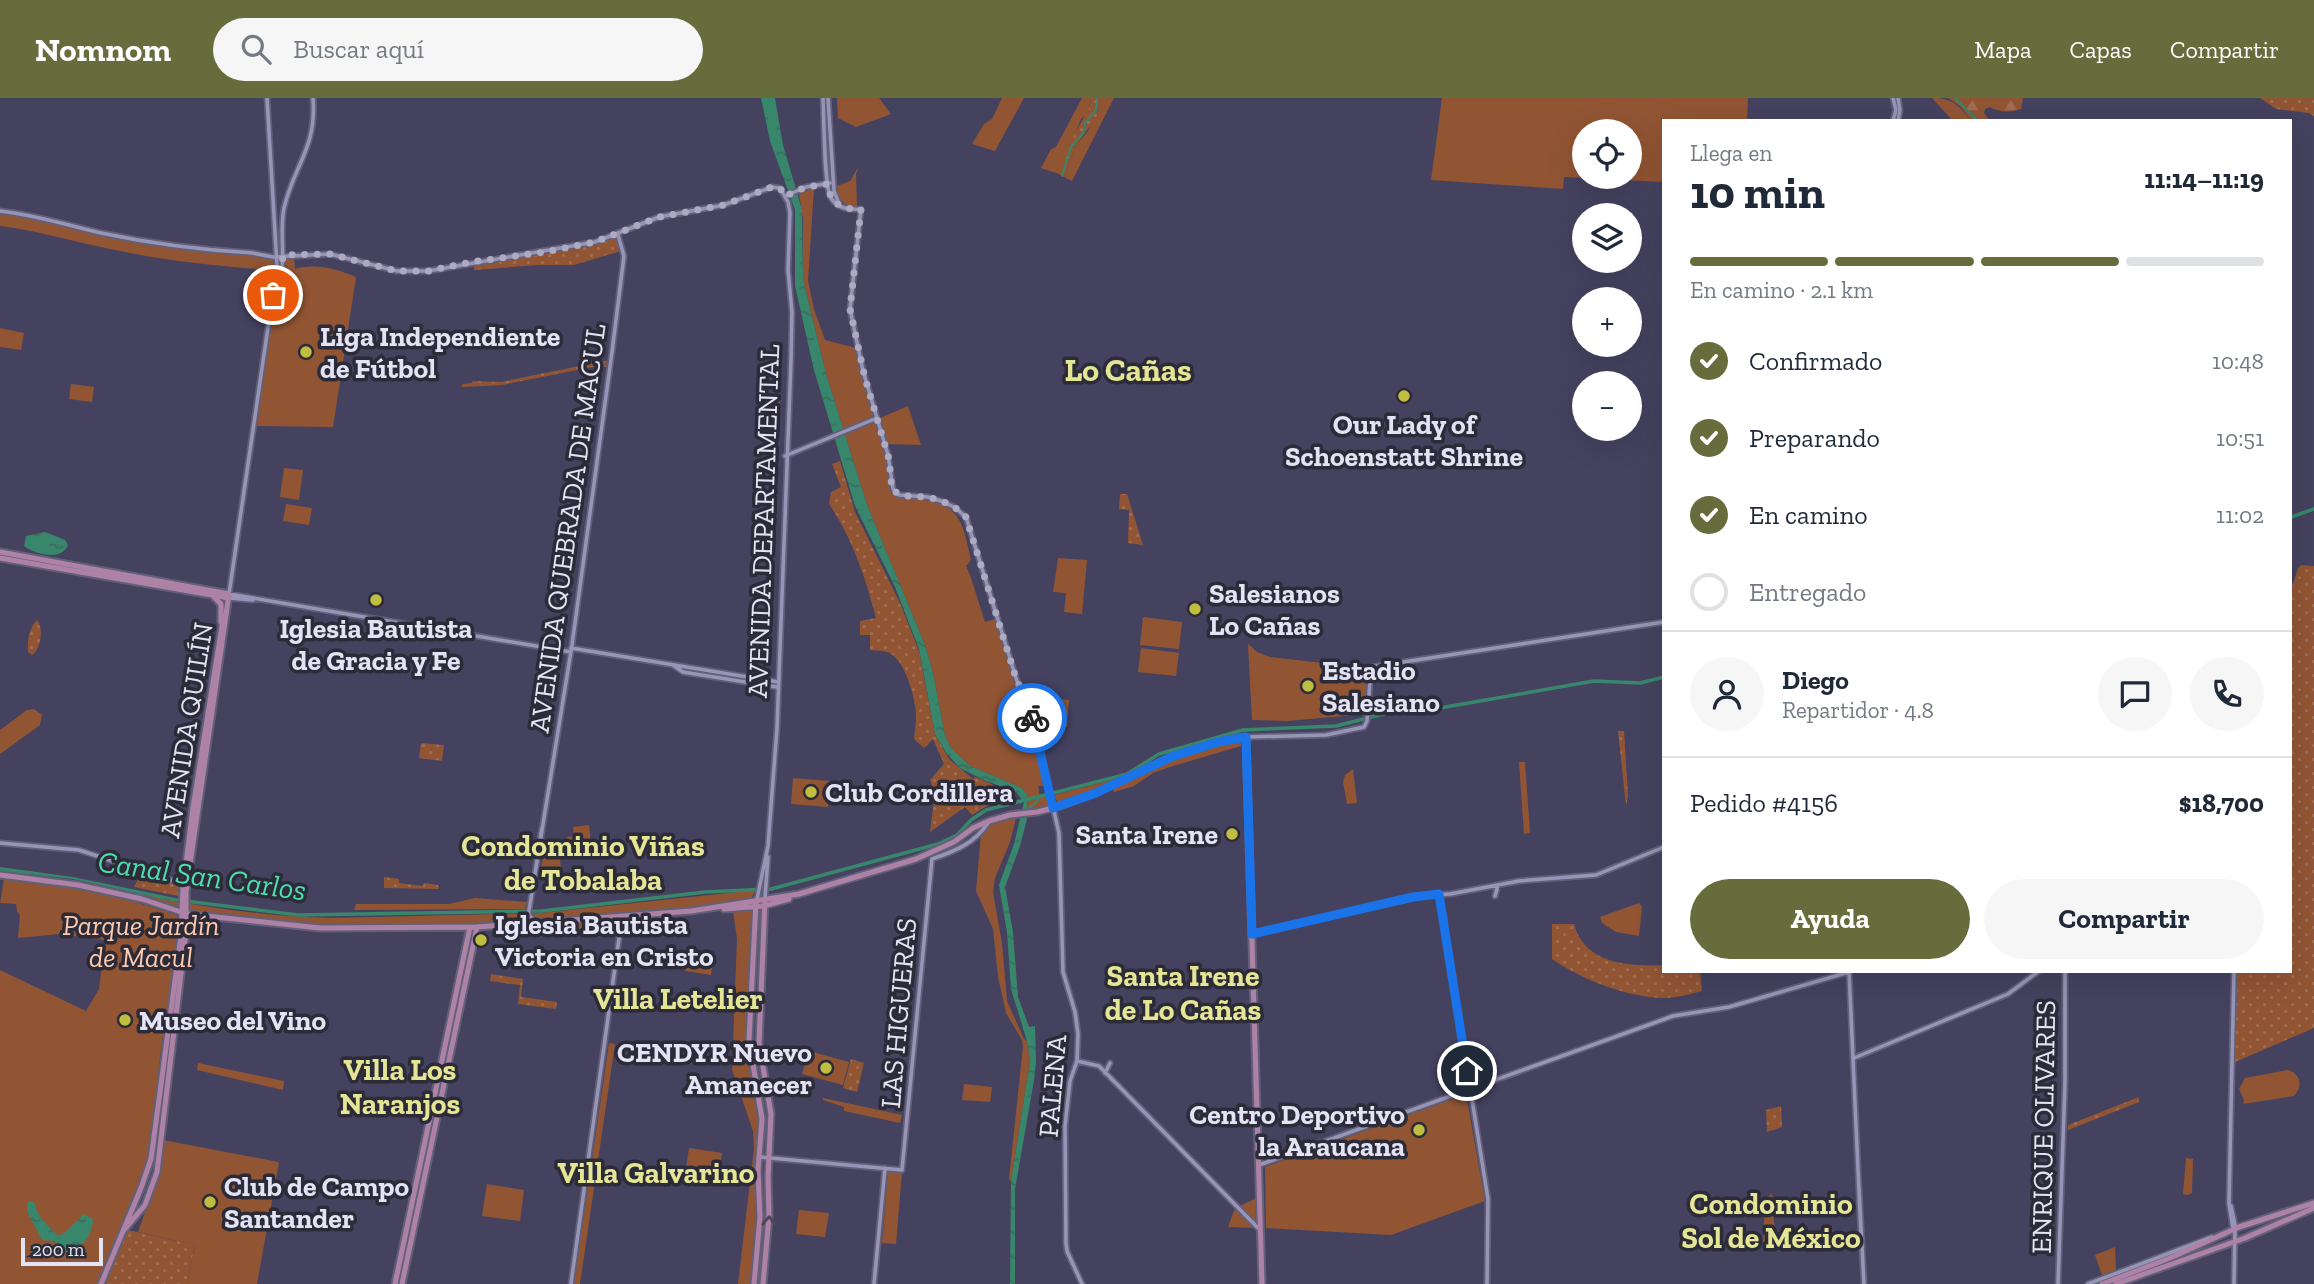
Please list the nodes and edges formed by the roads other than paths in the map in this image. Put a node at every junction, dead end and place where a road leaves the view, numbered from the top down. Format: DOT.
graph roads {
  1 [pos="267,98"];
  2 [pos="313,98"];
  3 [pos="825,98"];
  4 [pos="1896,98"];
  5 [pos="1897,119"];
  6 [pos="833,183"];
  7 [pos="828,184"];
  8 [pos="787,194"];
  9 [pos="840,206"];
  10 [pos="0,211"];
  11 [pos="283,218"];
  12 [pos="275,221"];
  13 [pos="282,225"];
  14 [pos="618,235"];
  15 [pos="283,255"];
  16 [pos="277,256"];
  17 [pos="275,280"];
  18 [pos="877,418"];
  19 [pos="785,456"];
  20 [pos="0,552"];
  21 [pos="0,558"];
  22 [pos="43,563"];
  23 [pos="169,586"];
  24 [pos="211,595"];
  25 [pos="229,596"];
  26 [pos="227,607"];
  27 [pos="1662,622"];
  28 [pos="221,626"];
  29 [pos="571,650"];
  30 [pos="680,667"];
  31 [pos="706,669"];
  32 [pos="710,676"];
  33 [pos="765,682"];
  34 [pos="778,684"];
  35 [pos="1246,737"];
  36 [pos="1053,808"];
  37 [pos="986,822"];
  38 [pos="0,843"];
  39 [pos="768,848"];
  40 [pos="1662,848"];
  41 [pos="0,875"];
  42 [pos="1500,884"];
  43 [pos="185,886"];
  44 [pos="1439,894"];
  45 [pos="1495,896"];
  46 [pos="765,900"];
  47 [pos="756,901"];
  48 [pos="185,914"];
  49 [pos="529,914"];
  50 [pos="622,917"];
  51 [pos="754,922"];
  52 [pos="527,923"];
  53 [pos="535,923"];
  54 [pos="519,924"];
  55 [pos="764,924"];
  56 [pos="473,927"];
  57 [pos="1252,934"];
  58 [pos="1846,973"];
  59 [pos="1849,973"];
  60 [pos="2036,973"];
  61 [pos="2066,973"];
  62 [pos="2234,973"];
  63 [pos="463,979"];
  64 [pos="1854,1058"];
  65 [pos="1077,1061"];
  66 [pos="1110,1063"];
  67 [pos="1105,1073"];
  68 [pos="1470,1089"];
  69 [pos="759,1157"];
  70 [pos="769,1158"];
  71 [pos="1259,1164"];
  72 [pos="885,1168"];
  73 [pos="146,1174"];
  74 [pos="155,1178"];
  75 [pos="135,1203"];
  76 [pos="2314,1205"];
  77 [pos="143,1208"];
  78 [pos="2248,1224"];
  79 [pos="2233,1229"];
  80 [pos="124,1230"];
  81 [pos="1261,1232"];
  82 [pos="2214,1237"];
  83 [pos="2245,1238"];
  84 [pos="2234,1243"];
  85 [pos="101,1284"];
  86 [pos="395,1284"];
  87 [pos="402,1284"];
  88 [pos="571,1284"];
  89 [pos="754,1284"];
  90 [pos="763,1284"];
  91 [pos="874,1284"];
  92 [pos="1082,1284"];
  93 [pos="1262,1284"];
  94 [pos="1487,1284"];
  95 [pos="1864,1284"];
  96 [pos="2058,1284"];
  97 [pos="2088,1284"];
  98 [pos="2102,1284"];
  99 [pos="2116,1284"];
  100 [pos="2234,1284"];
  1 -- 12 [label="street, AVENIDA QUILÍN"];
  2 -- 11 [label="street"];
  3 -- 6 [label="street"];
  3 -- 7 [label="street"];
  4 -- 5 [label="street"];
  6 -- 7 [label="street"];
  6 -- 9 [label="street"];
  7 -- 8 [label="street"];
  7 -- 9 [label="street"];
  8 -- 14 [label="street, AVENIDA DEPARTAMENTAL"];
  8 -- 19 [label="street, AVENIDA DEPARTAMENTAL"];
  9 -- 18 [label="street"];
  10 -- 16 [label="street"];
  11 -- 12 [label="street"];
  11 -- 13 [label="street"];
  12 -- 13 [label="street"];
  12 -- 16 [label="street, AVENIDA QUILÍN"];
  13 -- 15 [label="street"];
  14 -- 15 [label="street"];
  14 -- 29 [label="street, AVENIDA QUEBRADA DE MACUL"];
  15 -- 16 [label="street"];
  15 -- 17 [label="street"];
  16 -- 17 [label="street, AVENIDA QUILÍN"];
  17 -- 25 [label="street, AVENIDA QUILÍN"];
  18 -- 19 [label="street"];
  18 -- 36 [label="street, PALENA"];
  19 -- 34 [label="street, AVENIDA DEPARTAMENTAL"];
  20 -- 22 [label="main road"];
  21 -- 22 [label="main road"];
  22 -- 23 [label="main road"];
  23 -- 24 [label="main road"];
  23 -- 25 [label="main road"];
  24 -- 25 [label="main road"];
  24 -- 28 [label="main road"];
  25 -- 26 [label="main road, AVENIDA QUILÍN"];
  25 -- 29 [label="street"];
  26 -- 28 [label="main road, AVENIDA QUILÍN"];
  26 -- 43 [label="main road, AVENIDA QUILÍN"];
  27 -- 35 [label="street"];
  28 -- 43 [label="main road, AVENIDA QUILÍN"];
  29 -- 30 [label="street"];
  29 -- 49 [label="street, AVENIDA QUEBRADA DE MACUL"];
  30 -- 31 [label="street"];
  30 -- 32 [label="street"];
  31 -- 32 [label="street"];
  31 -- 33 [label="street"];
  32 -- 33 [label="street"];
  33 -- 34 [label="street"];
  34 -- 39 [label="street, AVENIDA DEPARTAMENTAL"];
  35 -- 36 [label="main road"];
  35 -- 57 [label="main road"];
  36 -- 37 [label="main road"];
  36 -- 65 [label="street, PALENA"];
  37 -- 46 [label="main road"];
  37 -- 72 [label="street, LAS HIGUERAS"];
  38 -- 43 [label="street"];
  39 -- 46 [label="street, AVENIDA DEPARTAMENTAL"];
  39 -- 47 [label="street, AVENIDA DEPARTAMENTAL"];
  40 -- 42 [label="street"];
  41 -- 48 [label="main road"];
  42 -- 44 [label="street"];
  42 -- 45 [label="street"];
  43 -- 48 [label="main road, AVENIDA QUILÍN"];
  44 -- 57 [label="street"];
  44 -- 68 [label="street"];
  46 -- 47 [label="main road"];
  46 -- 55 [label="main road, AVENIDA DEPARTAMENTAL"];
  47 -- 50 [label="main road"];
  47 -- 51 [label="main road, AVENIDA DEPARTAMENTAL"];
  48 -- 56 [label="main road"];
  48 -- 73 [label="main road, AVENIDA QUILÍN"];
  48 -- 74 [label="main road, AVENIDA QUILÍN"];
  49 -- 52 [label="street, AVENIDA QUEBRADA DE MACUL"];
  49 -- 53 [label="main road"];
  49 -- 54 [label="main road"];
  50 -- 53 [label="main road"];
  50 -- 88 [label="street"];
  51 -- 55 [label="main road"];
  51 -- 69 [label="main road, AVENIDA DEPARTAMENTAL"];
  52 -- 53 [label="main road"];
  52 -- 54 [label="main road"];
  54 -- 56 [label="main road"];
  55 -- 70 [label="main road, AVENIDA DEPARTAMENTAL"];
  56 -- 63 [label="main road"];
  57 -- 71 [label="main road"];
  58 -- 68 [label="street"];
  59 -- 64 [label="street"];
  60 -- 64 [label="street"];
  61 -- 96 [label="street, ENRIQUE OLIVARES"];
  62 -- 79 [label="street"];
  63 -- 86 [label="main road"];
  63 -- 87 [label="main road"];
  64 -- 95 [label="street"];
  65 -- 67 [label="street"];
  65 -- 92 [label="street, PALENA"];
  66 -- 67 [label="street"];
  67 -- 81 [label="street"];
  68 -- 71 [label="street"];
  68 -- 94 [label="street"];
  69 -- 70 [label="street"];
  69 -- 89 [label="main road, AVENIDA DEPARTAMENTAL"];
  70 -- 72 [label="street"];
  90 -- 70 [label="main road, AVENIDA DEPARTAMENTAL, one-way"];
  71 -- 81 [label="main road"];
  72 -- 91 [label="street"];
  73 -- 74 [label="main road"];
  73 -- 75 [label="main road, AVENIDA QUILÍN"];
  74 -- 77 [label="main road, AVENIDA QUILÍN"];
  75 -- 77 [label="main road"];
  75 -- 80 [label="main road, AVENIDA QUILÍN"];
  76 -- 78 [label="main road"];
  76 -- 83 [label="main road"];
  77 -- 80 [label="main road, AVENIDA QUILÍN"];
  78 -- 79 [label="main road"];
  78 -- 83 [label="main road"];
  79 -- 82 [label="main road"];
  79 -- 84 [label="street"];
  80 -- 85 [label="main road, AVENIDA QUILÍN"];
  81 -- 93 [label="main road"];
  82 -- 97 [label="street"];
  82 -- 98 [label="main road"];
  83 -- 84 [label="main road"];
  84 -- 99 [label="main road"];
  84 -- 100 [label="street"];
}
